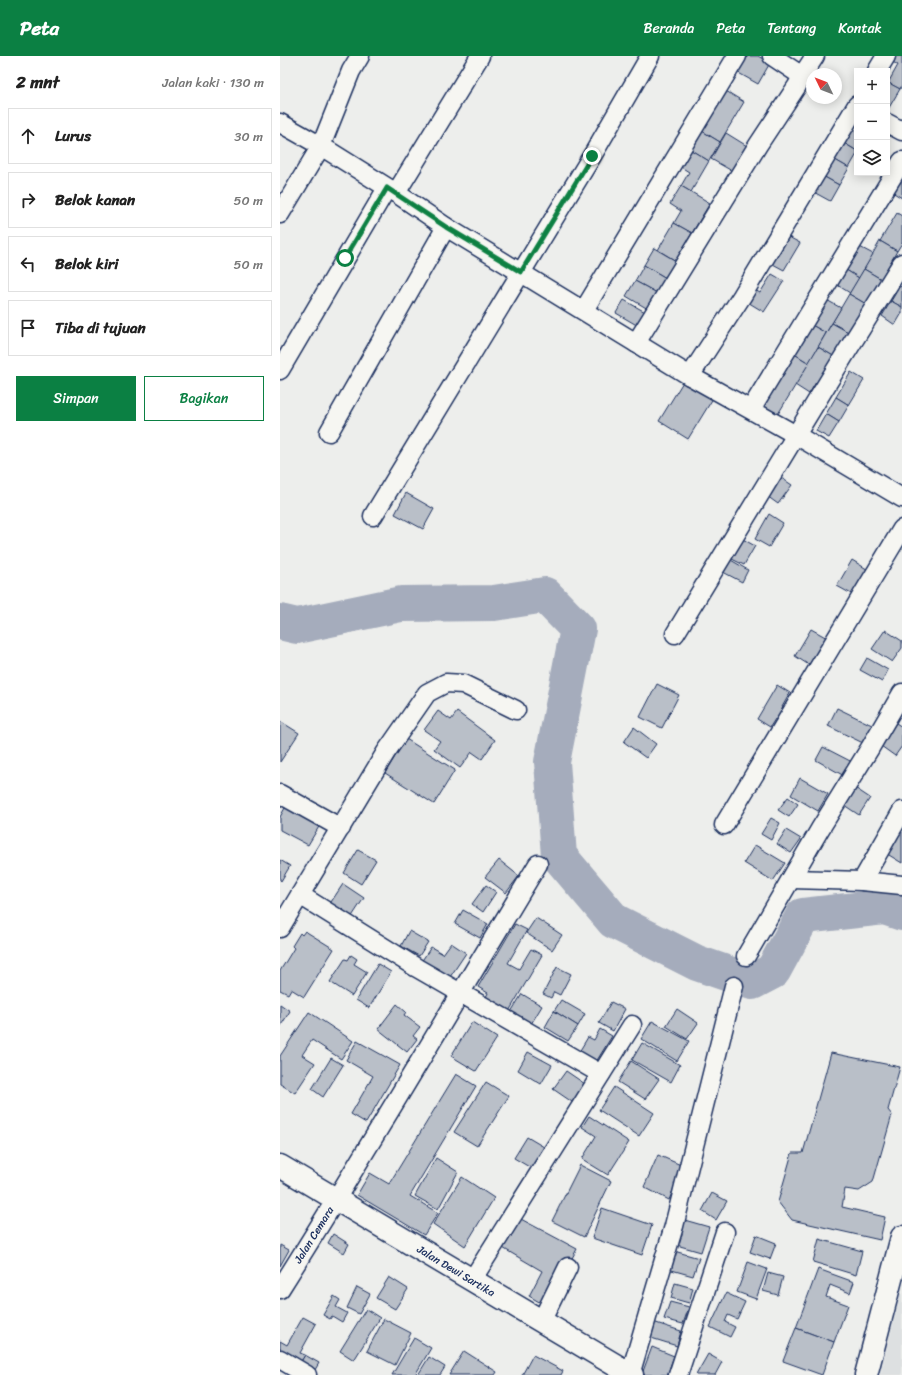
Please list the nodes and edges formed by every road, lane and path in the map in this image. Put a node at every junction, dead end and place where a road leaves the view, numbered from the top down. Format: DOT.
graph roads {
  1 [pos="360,56"];
  2 [pos="480,56"];
  3 [pos="650,56"];
  4 [pos="737,56"];
  5 [pos="772,56"];
  6 [pos="815,56"];
  7 [pos="886,56"];
  8 [pos="879,68"];
  9 [pos="802,76"];
  10 [pos="854,111"];
  11 [pos="280,123"];
  12 [pos="890,125"];
  13 [pos="902,131"];
  14 [pos="321,146"];
  15 [pos="902,161"];
  16 [pos="392,190"];
  17 [pos="280,214"];
  18 [pos="446,227"];
  19 [pos="902,263"];
  20 [pos="521,272"];
  21 [pos="584,310"];
  22 [pos="636,343"];
  23 [pos="280,370"];
  24 [pos="690,376"];
  25 [pos="751,409"];
  26 [pos="329,432"];
  27 [pos="796,435"];
  28 [pos="902,498"];
  29 [pos="373,516"];
  30 [pos="902,529"];
  31 [pos="675,634"];
  32 [pos="900,699"];
  33 [pos="516,710"];
  34 [pos="280,794"];
  35 [pos="902,811"];
  36 [pos="724,825"];
  37 [pos="341,828"];
  38 [pos="538,864"];
  39 [pos="792,879"];
  40 [pos="862,880"];
  41 [pos="902,885"];
  42 [pos="300,895"];
  43 [pos="280,928"];
  44 [pos="746,956"];
  45 [pos="734,986"];
  46 [pos="460,993"];
  47 [pos="632,1025"];
  48 [pos="601,1074"];
  49 [pos="280,1166"];
  50 [pos="336,1200"];
  51 [pos="725,1232"];
  52 [pos="902,1237"];
  53 [pos="568,1267"];
  54 [pos="472,1280"];
  55 [pos="280,1289"];
  56 [pos="541,1322"];
  57 [pos="280,1359"];
  58 [pos="307,1375"];
  59 [pos="631,1375"];
  60 [pos="678,1375"];
  61 [pos="866,1375"];
  1 -- 14 [label="street"];
  2 -- 16 [label="street"];
  3 -- 20 [label="street"];
  4 -- 21 [label="street"];
  5 -- 9 [label="street"];
  6 -- 9 [label="street"];
  7 -- 8 [label="street"];
  9 -- 22 [label="street"];
  10 -- 24 [label="street"];
  11 -- 14 [label="street"];
  12 -- 13 [label="street"];
  14 -- 16 [label="street"];
  14 -- 17 [label="street"];
  15 -- 25 [label="street"];
  16 -- 18 [label="street"];
  16 -- 23 [label="street"];
  18 -- 20 [label="street"];
  18 -- 26 [label="street"];
  19 -- 27 [label="street"];
  20 -- 21 [label="street"];
  20 -- 29 [label="street"];
  21 -- 22 [label="street"];
  22 -- 24 [label="street"];
  24 -- 25 [label="street"];
  25 -- 27 [label="street"];
  27 -- 28 [label="street"];
  27 -- 31 [label="street"];
  30 -- 36 [label="street"];
  32 -- 39 [label="street"];
  33 -- 37 [label="street"];
  34 -- 37 [label="street"];
  35 -- 40 [label="street"];
  37 -- 42 [label="street"];
  38 -- 46 [label="street, Jalan Cemara"];
  39 -- 40 [label="street"];
  39 -- 44 [label="street"];
  40 -- 41 [label="street"];
  42 -- 43 [label="street"];
  42 -- 46 [label="street"];
  45 -- 59 [label="street"];
  46 -- 48 [label="street"];
  46 -- 50 [label="street, Jalan Cemara"];
  47 -- 48 [label="street"];
  48 -- 54 [label="street"];
  49 -- 50 [label="main road, Jalan Dewi Sartika"];
  50 -- 54 [label="main road, Jalan Dewi Sartika"];
  50 -- 55 [label="street, Jalan Cemara"];
  51 -- 60 [label="street"];
  52 -- 61 [label="main road"];
  53 -- 56 [label="street"];
  54 -- 56 [label="main road, Jalan Dewi Sartika"];
  56 -- 59 [label="main road, Jalan Dewi Sartika"];
  57 -- 58 [label="street"];
}
